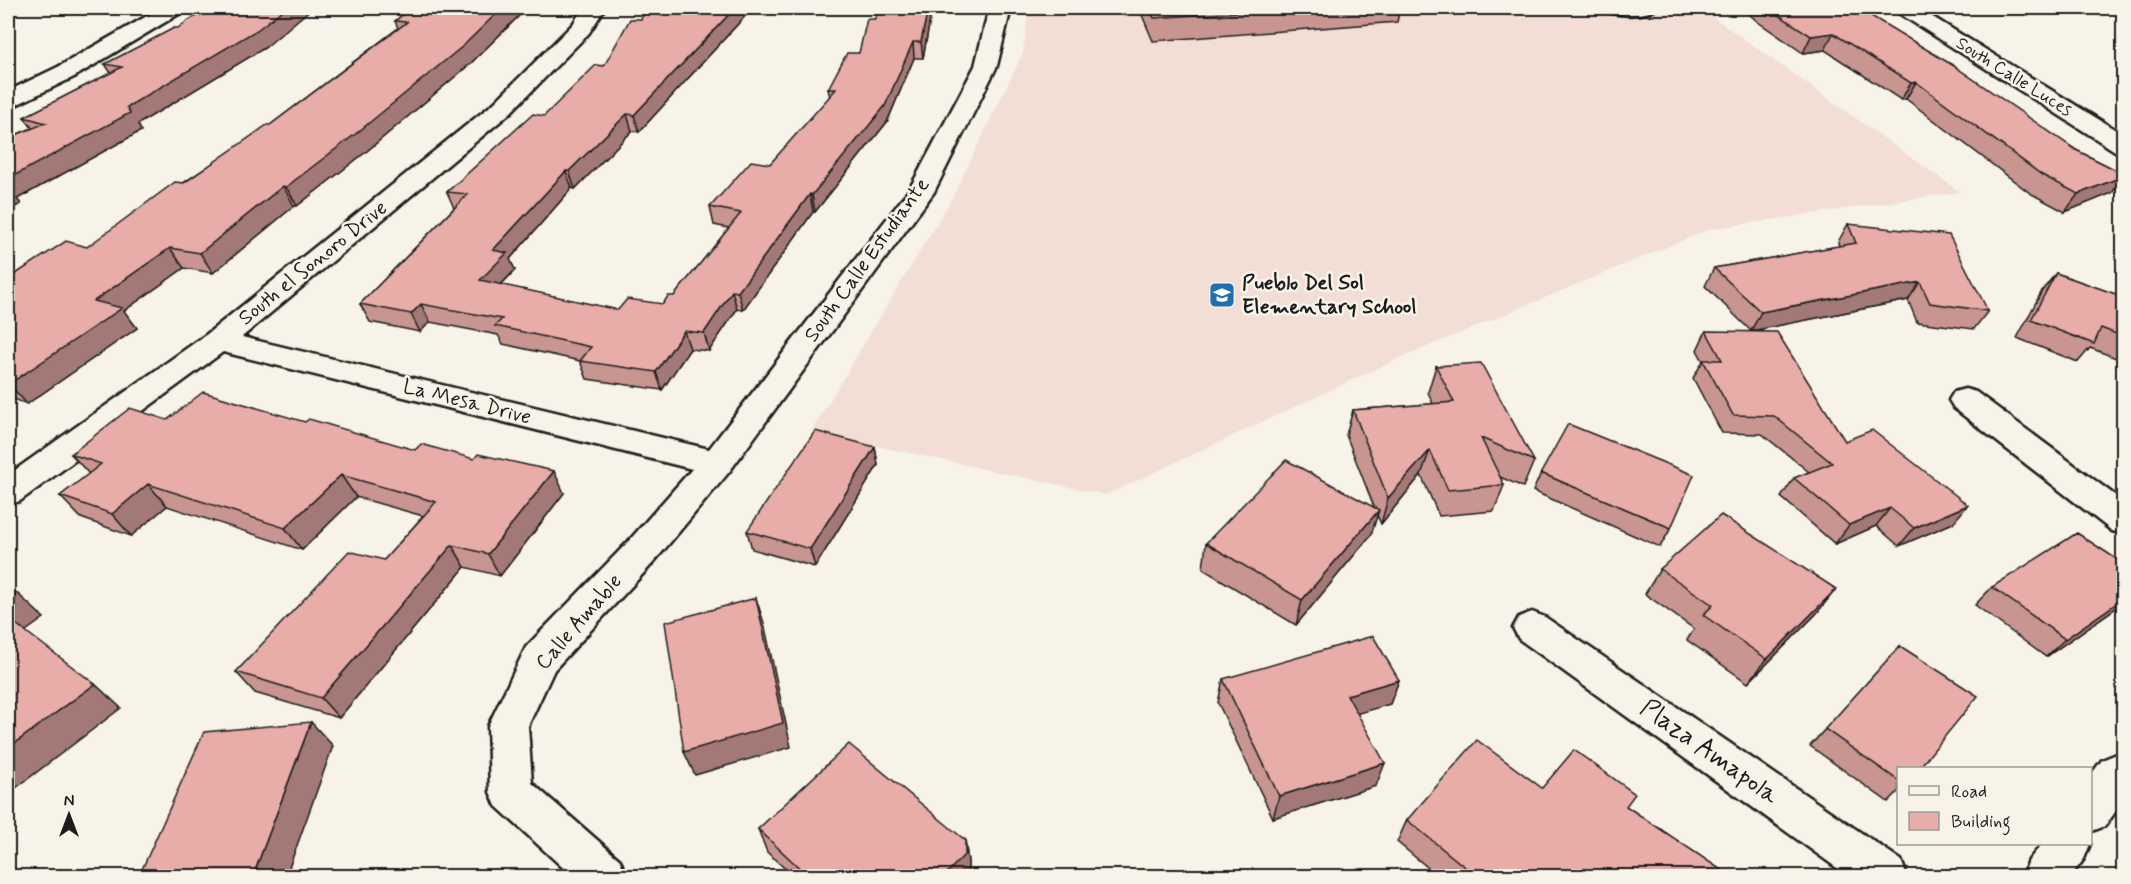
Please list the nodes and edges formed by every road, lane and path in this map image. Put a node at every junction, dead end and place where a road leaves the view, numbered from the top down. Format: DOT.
graph roads {
  1 [pos="175,8"];
  2 [pos="594,8"];
  3 [pos="1000,8"];
  4 [pos="1609,8"];
  5 [pos="1650,8"];
  6 [pos="1904,8"];
  7 [pos="8,100"];
  8 [pos="2124,146"];
  9 [pos="218,340"];
  10 [pos="1965,400"];
  11 [pos="717,463"];
  12 [pos="8,492"];
  13 [pos="2124,521"];
  14 [pos="1532,628"];
  15 [pos="2124,770"];
  16 [pos="2092,811"];
  17 [pos="2067,845"];
  18 [pos="604,876"];
  19 [pos="1885,876"];
  20 [pos="2045,876"];
  1 -- 7 [label="street"];
  2 -- 9 [label="street, South el Sonoro Drive"];
  3 -- 11 [label="street, South Calle Estudiante"];
  4 -- 5 [label="lane"];
  6 -- 8 [label="street, South Calle Luces"];
  9 -- 11 [label="street, La Mesa Drive"];
  9 -- 12 [label="street, South el Sonoro Drive"];
  10 -- 13 [label="street"];
  11 -- 18 [label="street, Calle Amable"];
  14 -- 19 [label="street, Plaza Amapola"];
  15 -- 16 [label="street"];
  17 -- 20 [label="street"];
}
